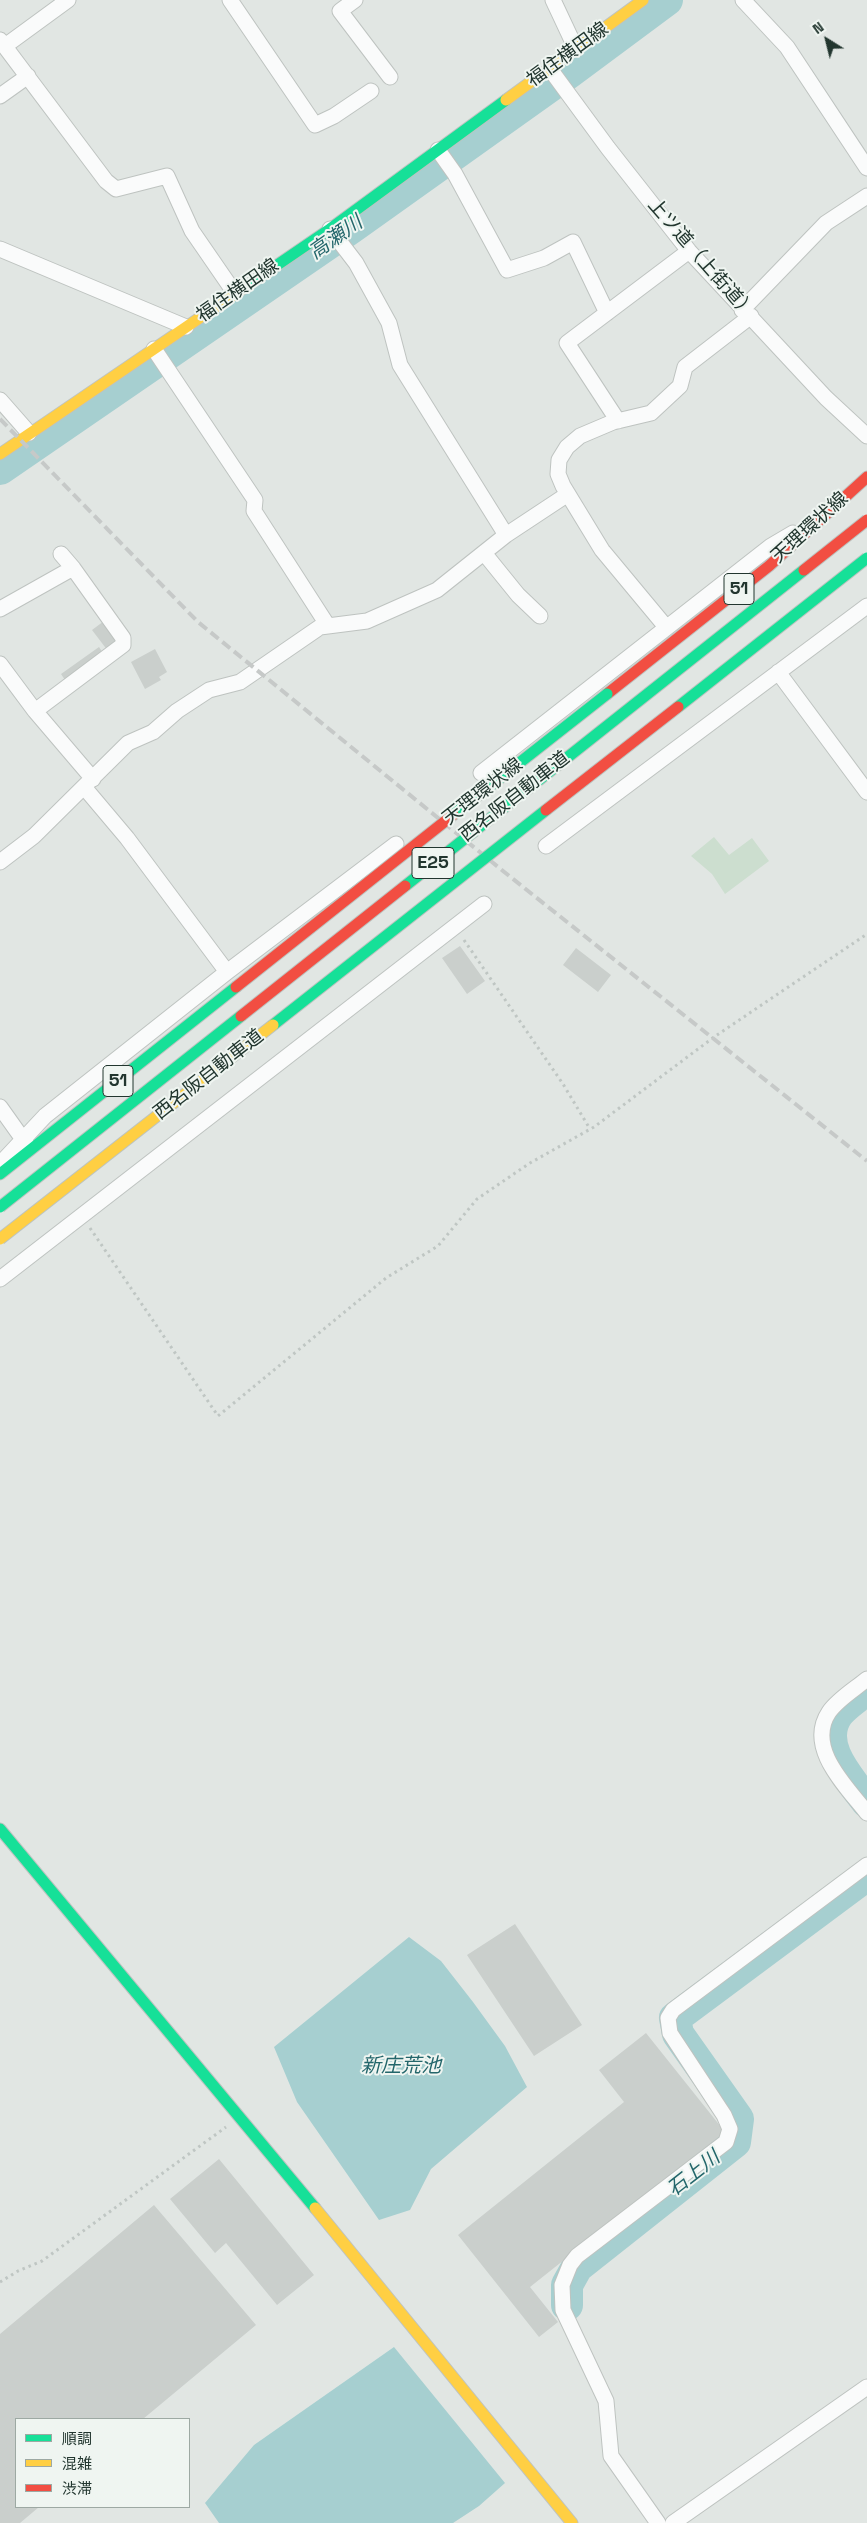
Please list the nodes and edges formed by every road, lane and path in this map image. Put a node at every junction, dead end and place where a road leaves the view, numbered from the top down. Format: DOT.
graph roads {
  1 [pos="68,0"];
  2 [pos="230,0"];
  3 [pos="355,0"];
  4 [pos="553,0"];
  5 [pos="644,0"];
  6 [pos="743,0"];
  7 [pos="2,43"];
  8 [pos="576,49"];
  9 [pos="550,69"];
  10 [pos="28,76"];
  11 [pos="390,77"];
  12 [pos="371,91"];
  13 [pos="0,96"];
  14 [pos="438,150"];
  15 [pos="867,168"];
  16 [pos="867,196"];
  17 [pos="330,229"];
  18 [pos="0,248"];
  19 [pos="690,251"];
  20 [pos="234,292"];
  21 [pos="607,312"];
  22 [pos="747,313"];
  23 [pos="186,327"];
  24 [pos="154,349"];
  25 [pos="0,400"];
  26 [pos="618,421"];
  27 [pos="29,433"];
  28 [pos="867,436"];
  29 [pos="0,454"];
  30 [pos="867,477"];
  31 [pos="568,494"];
  32 [pos="829,511"];
  33 [pos="867,520"];
  34 [pos="506,535"];
  35 [pos="484,553"];
  36 [pos="61,554"];
  37 [pos="867,558"];
  38 [pos="73,568"];
  39 [pos="867,606"];
  40 [pos="0,609"];
  41 [pos="540,616"];
  42 [pos="328,626"];
  43 [pos="666,627"];
  44 [pos="0,664"];
  45 [pos="778,672"];
  46 [pos="35,711"];
  47 [pos="481,772"];
  48 [pos="89,783"];
  49 [pos="867,792"];
  50 [pos="396,844"];
  51 [pos="546,846"];
  52 [pos="0,862"];
  53 [pos="484,904"];
  54 [pos="454,927"];
  55 [pos="867,934"];
  56 [pos="227,972"];
  57 [pos="0,1107"];
  58 [pos="590,1129"];
  59 [pos="26,1144"];
  60 [pos="0,1164"];
  61 [pos="0,1174"];
  62 [pos="0,1207"];
  63 [pos="81,1216"];
  64 [pos="0,1239"];
  65 [pos="0,1279"];
  66 [pos="867,1679"];
  67 [pos="867,1813"];
  68 [pos="0,1829"];
  69 [pos="867,1865"];
  70 [pos="240,2117"];
  71 [pos="0,2282"];
  72 [pos="867,2387"];
  73 [pos="572,2523"];
  74 [pos="658,2523"];
  75 [pos="672,2523"];
  1 -- 7 [label="street"];
  2 -- 12 [label="street"];
  3 -- 11 [label="street"];
  4 -- 8 [label="street"];
  5 -- 8 [label="main road, 福住横田線"];
  6 -- 15 [label="street"];
  7 -- 10 [label="street"];
  8 -- 9 [label="main road, 福住横田線"];
  9 -- 14 [label="main road, 福住横田線"];
  9 -- 19 [label="street, 上ツ道（上街道）"];
  10 -- 13 [label="street"];
  10 -- 20 [label="street"];
  14 -- 17 [label="main road, 福住横田線"];
  14 -- 21 [label="street"];
  16 -- 22 [label="street"];
  17 -- 20 [label="main road, 福住横田線"];
  17 -- 34 [label="street"];
  18 -- 23 [label="street"];
  19 -- 21 [label="street"];
  19 -- 22 [label="street, 上ツ道（上街道）"];
  20 -- 23 [label="main road, 福住横田線"];
  21 -- 26 [label="street"];
  22 -- 26 [label="street"];
  22 -- 28 [label="street, 上ツ道（上街道）"];
  23 -- 24 [label="main road, 福住横田線"];
  24 -- 27 [label="main road, 福住横田線"];
  24 -- 42 [label="street"];
  25 -- 27 [label="street"];
  26 -- 31 [label="street"];
  27 -- 29 [label="main road, 福住横田線"];
  30 -- 32 [label="main road, 天理環状線 / 51"];
  31 -- 34 [label="street"];
  31 -- 43 [label="street"];
  32 -- 43 [label="street"];
  32 -- 59 [label="main road, 天理環状線 / 51, bridge"];
  33 -- 62 [label="main road, 西名阪自動車道 / E25, bridge"];
  34 -- 35 [label="street"];
  35 -- 41 [label="street"];
  35 -- 42 [label="street"];
  36 -- 38 [label="street"];
  37 -- 64 [label="main road, 西名阪自動車道 / E25, bridge"];
  38 -- 40 [label="street"];
  38 -- 46 [label="street"];
  39 -- 45 [label="street"];
  42 -- 48 [label="street"];
  43 -- 47 [label="street"];
  44 -- 46 [label="street"];
  45 -- 49 [label="street"];
  45 -- 51 [label="street"];
  46 -- 48 [label="street"];
  48 -- 52 [label="street"];
  48 -- 56 [label="street"];
  50 -- 56 [label="street"];
  53 -- 54 [label="street"];
  54 -- 58 [label="path"];
  54 -- 63 [label="street"];
  55 -- 58 [label="path"];
  56 -- 59 [label="street"];
  57 -- 59 [label="street"];
  58 -- 63 [label="path"];
  59 -- 60 [label="street"];
  59 -- 61 [label="main road, 天理環状線 / 51"];
  63 -- 65 [label="street"];
  66 -- 67 [label="street"];
  68 -- 70 [label="main road"];
  69 -- 74 [label="street"];
  70 -- 71 [label="path"];
  70 -- 73 [label="main road"];
  72 -- 75 [label="street"];
}
